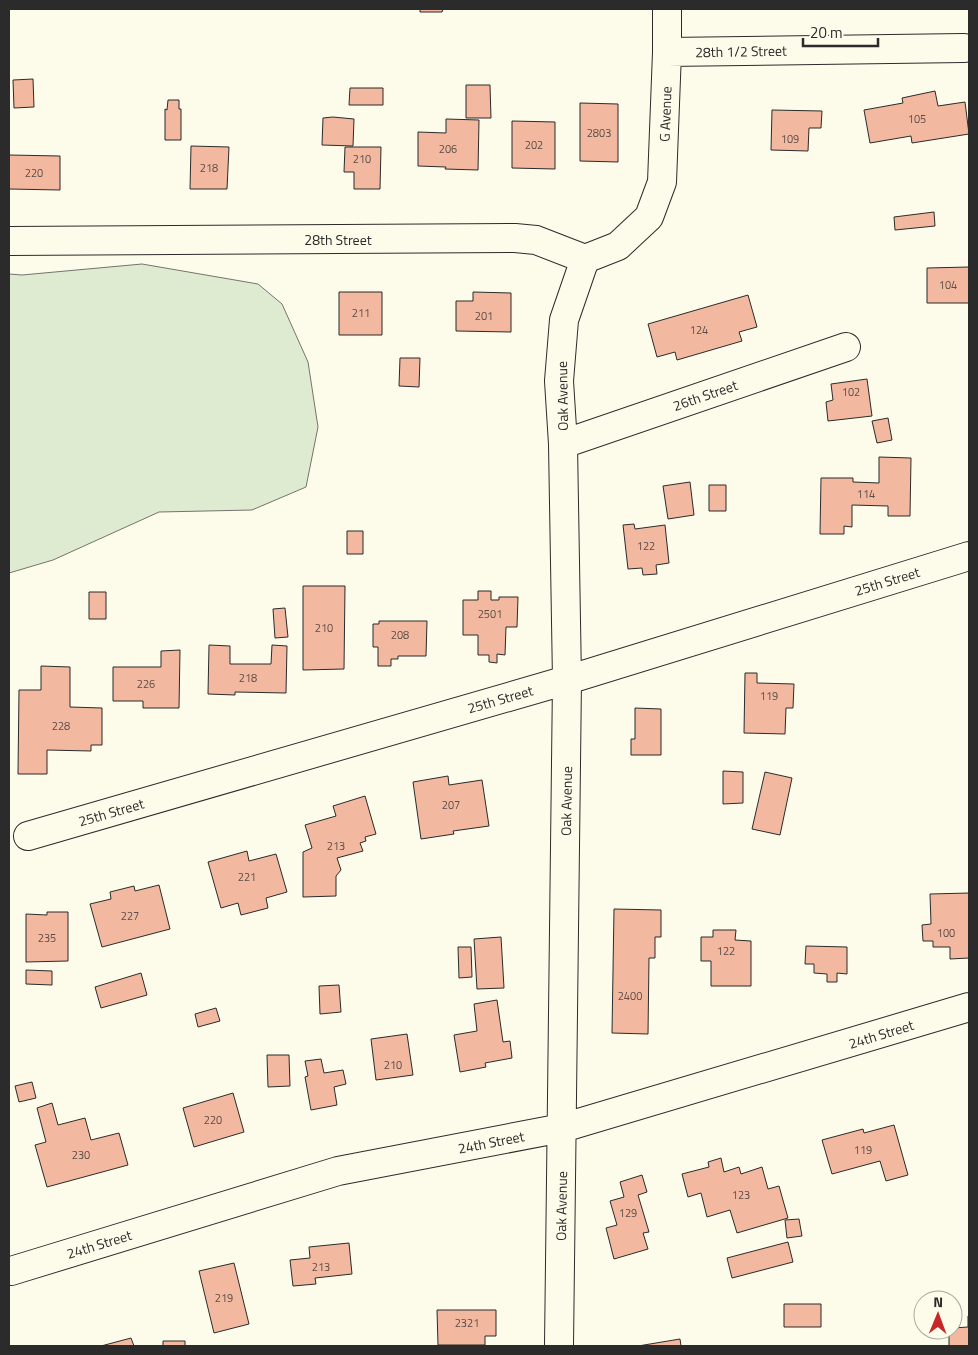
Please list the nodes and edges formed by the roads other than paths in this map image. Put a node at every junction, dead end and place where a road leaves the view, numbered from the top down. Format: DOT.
graph roads {
  1 [pos="667,9"];
  2 [pos="964,48"];
  3 [pos="667,52"];
  4 [pos="9,241"];
  5 [pos="585,259"];
  6 [pos="846,347"];
  7 [pos="563,444"];
  8 [pos="969,556"];
  9 [pos="567,680"];
  10 [pos="28,836"];
  11 [pos="969,1007"];
  12 [pos="562,1128"];
  13 [pos="10,1271"];
  14 [pos="559,1346"];
  1 -- 3 [label="street, G Avenue"];
  2 -- 3 [label="street, 28th 1/2 Street"];
  3 -- 5 [label="street, G Avenue"];
  4 -- 5 [label="street, 28th Street"];
  5 -- 7 [label="street, Oak Avenue"];
  6 -- 7 [label="street, 26th Street"];
  7 -- 9 [label="street, Oak Avenue"];
  8 -- 9 [label="street, 25th Street"];
  9 -- 10 [label="street, 25th Street"];
  9 -- 12 [label="street, Oak Avenue"];
  11 -- 12 [label="street, 24th Street"];
  12 -- 13 [label="street, 24th Street"];
  12 -- 14 [label="street, Oak Avenue"];
}
